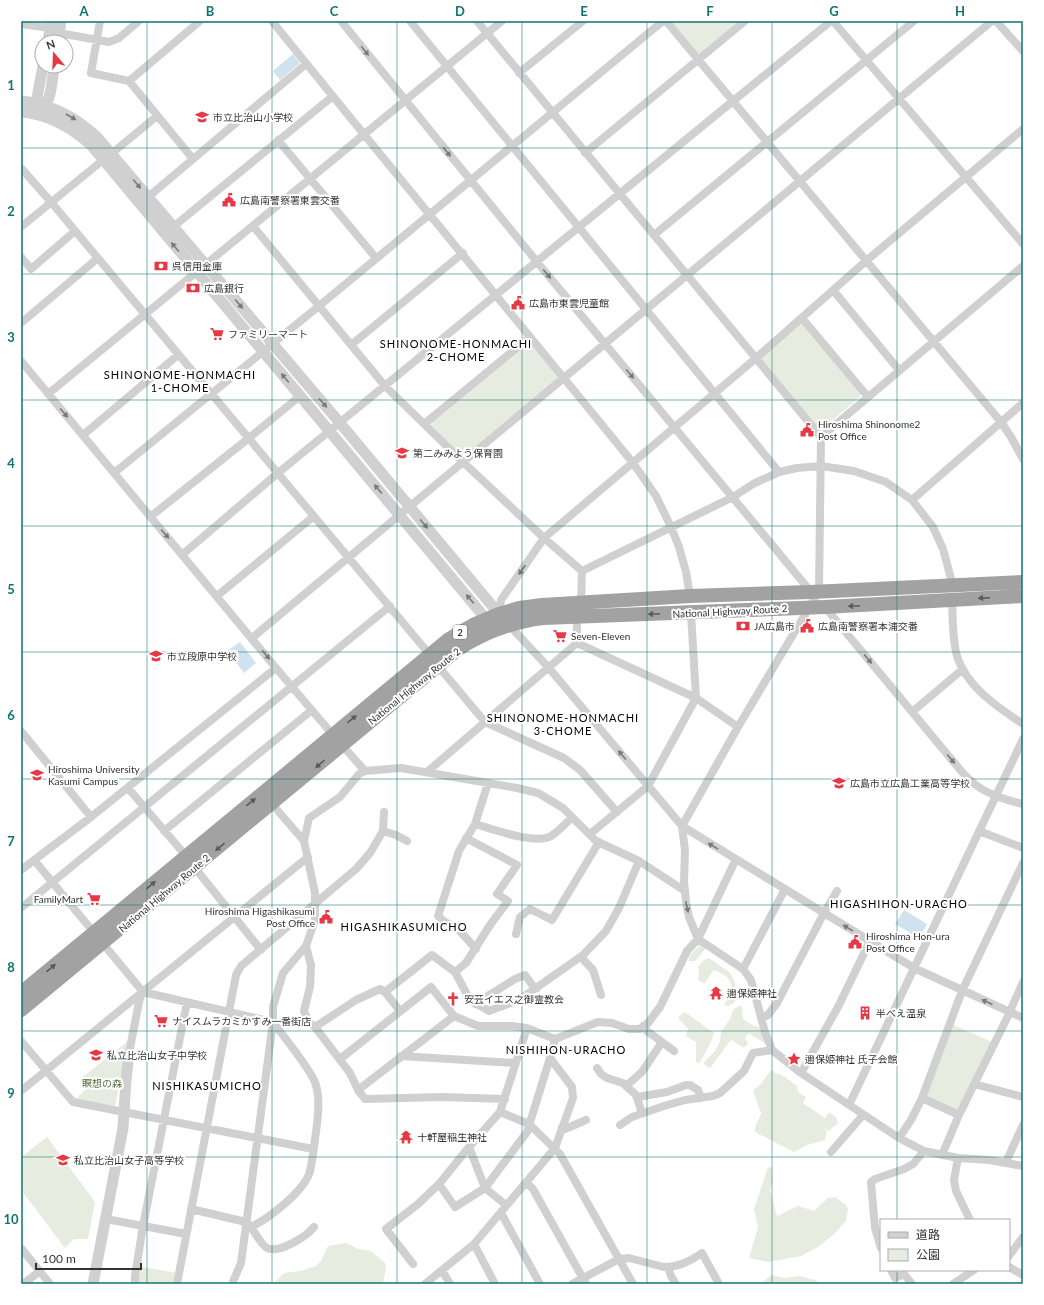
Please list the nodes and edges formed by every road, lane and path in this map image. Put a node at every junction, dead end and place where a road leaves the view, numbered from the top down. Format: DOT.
graph roads {
  1 [pos="61,21"];
  2 [pos="100,21"];
  3 [pos="139,21"];
  4 [pos="200,21"];
  5 [pos="272,21"];
  6 [pos="341,21"];
  7 [pos="410,21"];
  8 [pos="477,21"];
  9 [pos="502,21"];
  10 [pos="583,21"];
  11 [pos="663,21"];
  12 [pos="666,21"];
  13 [pos="745,21"];
  14 [pos="832,21"];
  15 [pos="914,21"];
  16 [pos="992,21"];
  17 [pos="996,21"];
  18 [pos="21,24"];
  19 [pos="54,31"];
  20 [pos="487,34"];
  21 [pos="96,41"];
  22 [pos="1023,51"];
  23 [pos="698,60"];
  24 [pos="866,60"];
  25 [pos="306,64"];
  26 [pos="447,67"];
  27 [pos="519,73"];
  28 [pos="43,74"];
  29 [pos="51,74"];
  30 [pos="129,81"];
  31 [pos="333,96"];
  32 [pos="899,99"];
  33 [pos="405,100"];
  34 [pos="21,101"];
  35 [pos="733,101"];
  36 [pos="41,105"];
  37 [pos="21,112"];
  38 [pos="552,112"];
  39 [pos="38,115"];
  40 [pos="157,116"];
  41 [pos="1023,129"];
  42 [pos="363,135"];
  43 [pos="278,140"];
  44 [pos="768,142"];
  45 [pos="512,146"];
  46 [pos="585,153"];
  47 [pos="107,157"];
  48 [pos="193,159"];
  49 [pos="22,172"];
  50 [pos="966,176"];
  51 [pos="310,179"];
  52 [pos="470,180"];
  53 [pos="800,181"];
  54 [pos="619,194"];
  55 [pos="148,197"];
  56 [pos="51,202"];
  57 [pos="430,214"];
  58 [pos="253,226"];
  59 [pos="21,227"];
  60 [pos="173,227"];
  61 [pos="579,227"];
  62 [pos="75,230"];
  63 [pos="654,235"];
  64 [pos="1023,244"];
  65 [pos="463,254"];
  66 [pos="21,256"];
  67 [pos="98,258"];
  68 [pos="376,258"];
  69 [pos="537,261"];
  70 [pos="866,261"];
  71 [pos="205,265"];
  72 [pos="1023,266"];
  73 [pos="196,272"];
  74 [pos="686,275"];
  75 [pos="833,290"];
  76 [pos="496,294"];
  77 [pos="318,306"];
  78 [pos="646,309"];
  79 [pos="144,314"];
  80 [pos="802,318"];
  81 [pos="21,323"];
  82 [pos="530,337"];
  83 [pos="933,341"];
  84 [pos="604,343"];
  85 [pos="272,344"];
  86 [pos="351,345"];
  87 [pos="263,352"];
  88 [pos="178,355"];
  89 [pos="755,359"];
  90 [pos="21,361"];
  91 [pos="899,370"];
  92 [pos="564,377"];
  93 [pos="385,386"];
  94 [pos="211,393"];
  95 [pos="715,393"];
  96 [pos="48,394"];
  97 [pos="300,396"];
  98 [pos="868,397"];
  99 [pos="1023,403"];
  100 [pos="1001,422"];
  101 [pos="340,423"];
  102 [pos="424,424"];
  103 [pos="674,427"];
  104 [pos="330,431"];
  105 [pos="83,435"];
  106 [pos="821,437"];
  107 [pos="249,438"];
  108 [pos="1023,459"];
  109 [pos="463,462"];
  110 [pos="632,463"];
  111 [pos="821,466"];
  112 [pos="779,472"];
  113 [pos="114,473"];
  114 [pos="278,473"];
  115 [pos="733,497"];
  116 [pos="912,500"];
  117 [pos="410,506"];
  118 [pos="399,515"];
  119 [pos="314,516"];
  120 [pos="150,517"];
  121 [pos="671,527"];
  122 [pos="544,538"];
  123 [pos="183,554"];
  124 [pos="349,558"];
  125 [pos="582,571"];
  126 [pos="1023,582"];
  127 [pos="953,586"];
  128 [pos="217,596"];
  129 [pos="690,596"];
  130 [pos="1023,596"];
  131 [pos="816,599"];
  132 [pos="952,600"];
  133 [pos="580,603"];
  134 [pos="390,606"];
  135 [pos="691,613"];
  136 [pos="577,617"];
  137 [pos="493,620"];
  138 [pos="509,625"];
  139 [pos="252,638"];
  140 [pos="576,643"];
  141 [pos="434,660"];
  142 [pos="548,667"];
  143 [pos="276,668"];
  144 [pos="962,669"];
  145 [pos="292,686"];
  146 [pos="696,698"];
  147 [pos="312,710"];
  148 [pos="912,712"];
  149 [pos="485,722"];
  150 [pos="1023,724"];
  151 [pos="738,727"];
  152 [pos="21,731"];
  153 [pos="1023,739"];
  154 [pos="338,740"];
  155 [pos="365,771"];
  156 [pos="427,772"];
  157 [pos="488,783"];
  158 [pos="648,786"];
  159 [pos="128,788"];
  160 [pos="996,795"];
  161 [pos="272,804"];
  162 [pos="1023,804"];
  163 [pos="144,807"];
  164 [pos="384,812"];
  165 [pos="617,812"];
  166 [pos="572,817"];
  167 [pos="91,818"];
  168 [pos="475,824"];
  169 [pos="682,826"];
  170 [pos="164,831"];
  171 [pos="383,831"];
  172 [pos="979,831"];
  173 [pos="590,834"];
  174 [pos="466,838"];
  175 [pos="304,841"];
  176 [pos="407,841"];
  177 [pos="598,842"];
  178 [pos="1023,848"];
  179 [pos="186,856"];
  180 [pos="308,857"];
  181 [pos="34,860"];
  182 [pos="736,860"];
  183 [pos="639,861"];
  184 [pos="1023,863"];
  185 [pos="194,868"];
  186 [pos="21,870"];
  187 [pos="52,883"];
  188 [pos="785,889"];
  189 [pos="685,891"];
  190 [pos="836,891"];
  191 [pos="315,904"];
  192 [pos="21,908"];
  193 [pos="824,913"];
  194 [pos="234,917"];
  195 [pos="94,933"];
  196 [pos="516,934"];
  197 [pos="698,939"];
  198 [pos="870,941"];
  199 [pos="103,943"];
  200 [pos="306,946"];
  201 [pos="476,949"];
  202 [pos="261,950"];
  203 [pos="581,957"];
  204 [pos="914,968"];
  205 [pos="743,969"];
  206 [pos="455,972"];
  207 [pos="1023,982"];
  208 [pos="537,988"];
  209 [pos="962,990"];
  210 [pos="143,992"];
  211 [pos="385,992"];
  212 [pos="21,993"];
  213 [pos="601,994"];
  214 [pos="188,1002"];
  215 [pos="475,1004"];
  216 [pos="21,1010"];
  217 [pos="400,1011"];
  218 [pos="1009,1012"];
  219 [pos="230,1013"];
  220 [pos="454,1016"];
  221 [pos="761,1018"];
  222 [pos="1023,1018"];
  223 [pos="273,1022"];
  224 [pos="643,1026"];
  225 [pos="315,1027"];
  226 [pos="526,1028"];
  227 [pos="555,1039"];
  228 [pos="21,1041"];
  229 [pos="662,1042"];
  230 [pos="772,1050"];
  231 [pos="674,1051"];
  232 [pos="129,1053"];
  233 [pos="401,1056"];
  234 [pos="550,1058"];
  235 [pos="340,1059"];
  236 [pos="516,1063"];
  237 [pos="597,1068"];
  238 [pos="46,1070"];
  239 [pos="801,1072"];
  240 [pos="974,1084"];
  241 [pos="626,1086"];
  242 [pos="21,1090"];
  243 [pos="358,1090"];
  244 [pos="637,1097"];
  245 [pos="1023,1097"];
  246 [pos="701,1098"];
  247 [pos="922,1098"];
  248 [pos="504,1099"];
  249 [pos="849,1105"];
  250 [pos="125,1112"];
  251 [pos="500,1112"];
  252 [pos="642,1113"];
  253 [pos="863,1115"];
  254 [pos="959,1115"];
  255 [pos="165,1120"];
  256 [pos="586,1120"];
  257 [pos="529,1124"];
  258 [pos="620,1125"];
  259 [pos="1023,1125"];
  260 [pos="562,1127"];
  261 [pos="207,1128"];
  262 [pos="258,1138"];
  263 [pos="899,1138"];
  264 [pos="469,1147"];
  265 [pos="555,1148"];
  266 [pos="313,1149"];
  267 [pos="924,1151"];
  268 [pos="831,1152"];
  269 [pos="942,1155"];
  270 [pos="958,1158"];
  271 [pos="1006,1162"];
  272 [pos="1023,1166"];
  273 [pos="526,1182"];
  274 [pos="439,1184"];
  275 [pos="485,1188"];
  276 [pos="506,1205"];
  277 [pos="191,1209"];
  278 [pos="501,1213"];
  279 [pos="106,1219"];
  280 [pos="970,1219"];
  281 [pos="249,1225"];
  282 [pos="143,1226"];
  283 [pos="314,1227"];
  284 [pos="186,1234"];
  285 [pos="1023,1236"];
  286 [pos="474,1244"];
  287 [pos="880,1245"];
  288 [pos="21,1248"];
  289 [pos="1010,1255"];
  290 [pos="619,1259"];
  291 [pos="413,1264"];
  292 [pos="668,1267"];
  293 [pos="1010,1268"];
  294 [pos="442,1270"];
  295 [pos="40,1271"];
  296 [pos="892,1271"];
  297 [pos="973,1271"];
  298 [pos="1023,1276"];
  299 [pos="584,1281"];
  300 [pos="23,1284"];
  301 [pos="50,1284"];
  302 [pos="93,1284"];
  303 [pos="135,1284"];
  304 [pos="177,1284"];
  305 [pos="232,1284"];
  306 [pos="425,1284"];
  307 [pos="450,1284"];
  308 [pos="495,1284"];
  309 [pos="540,1284"];
  310 [pos="572,1284"];
  311 [pos="633,1284"];
  312 [pos="676,1284"];
  313 [pos="720,1284"];
  314 [pos="912,1284"];
  315 [pos="954,1284"];
  1 -- 19 [label="street"];
  2 -- 21 [label="street"];
  3 -- 21 [label="street"];
  4 -- 30 [label="street"];
  5 -- 25 [label="street"];
  6 -- 33 [label="street, one-way"];
  7 -- 26 [label="street"];
  8 -- 20 [label="street"];
  9 -- 20 [label="street"];
  10 -- 27 [label="street"];
  11 -- 38 [label="street"];
  12 -- 23 [label="street"];
  13 -- 23 [label="street"];
  14 -- 24 [label="street"];
  14 -- 35 [label="street"];
  15 -- 24 [label="street"];
  16 -- 32 [label="street"];
  17 -- 22 [label="street"];
  18 -- 19 [label="street"];
  19 -- 21 [label="street"];
  20 -- 26 [label="street"];
  20 -- 27 [label="street"];
  21 -- 30 [label="street"];
  23 -- 35 [label="street"];
  23 -- 46 [label="street"];
  24 -- 32 [label="street"];
  24 -- 44 [label="street"];
  25 -- 31 [label="street"];
  25 -- 48 [label="street"];
  26 -- 33 [label="street"];
  26 -- 45 [label="street"];
  27 -- 38 [label="street"];
  28 -- 36 [label="street"];
  29 -- 36 [label="street"];
  30 -- 40 [label="street"];
  31 -- 42 [label="street"];
  31 -- 43 [label="street"];
  32 -- 50 [label="street"];
  32 -- 53 [label="street"];
  33 -- 42 [label="street"];
  33 -- 52 [label="street, one-way"];
  34 -- 36 [label="street"];
  35 -- 44 [label="street"];
  35 -- 54 [label="street"];
  36 -- 39 [label="street"];
  36 -- 47 [label="street, one-way"];
  37 -- 39 [label="street"];
  38 -- 45 [label="street"];
  38 -- 46 [label="street"];
  39 -- 47 [label="street"];
  40 -- 47 [label="street"];
  40 -- 48 [label="street"];
  41 -- 50 [label="street"];
  42 -- 51 [label="street"];
  42 -- 57 [label="street"];
  43 -- 51 [label="street"];
  43 -- 60 [label="street"];
  44 -- 53 [label="street"];
  44 -- 63 [label="street"];
  45 -- 52 [label="street"];
  45 -- 61 [label="street"];
  46 -- 54 [label="street"];
  47 -- 55 [label="street, one-way"];
  47 -- 56 [label="street"];
  73 -- 47 [label="street, one-way"];
  48 -- 55 [label="street"];
  49 -- 56 [label="street"];
  50 -- 64 [label="street"];
  50 -- 70 [label="street"];
  51 -- 58 [label="street"];
  51 -- 68 [label="street"];
  52 -- 57 [label="street"];
  52 -- 69 [label="street"];
  53 -- 70 [label="street"];
  53 -- 74 [label="street"];
  54 -- 61 [label="street"];
  54 -- 63 [label="street"];
  55 -- 60 [label="street"];
  56 -- 59 [label="street"];
  56 -- 62 [label="street"];
  57 -- 65 [label="street"];
  57 -- 68 [label="street"];
  58 -- 71 [label="street"];
  58 -- 77 [label="street"];
  60 -- 71 [label="street"];
  61 -- 69 [label="street"];
  61 -- 78 [label="street"];
  62 -- 66 [label="street"];
  62 -- 67 [label="street"];
  63 -- 74 [label="street"];
  65 -- 76 [label="street"];
  65 -- 86 [label="street"];
  67 -- 79 [label="street"];
  67 -- 81 [label="street"];
  68 -- 77 [label="street"];
  69 -- 76 [label="street"];
  69 -- 84 [label="street, one-way"];
  70 -- 75 [label="street"];
  70 -- 83 [label="street"];
  71 -- 73 [label="street"];
  71 -- 85 [label="street, one-way"];
  72 -- 83 [label="street"];
  73 -- 79 [label="street"];
  73 -- 87 [label="street"];
  74 -- 78 [label="street"];
  74 -- 89 [label="street"];
  75 -- 80 [label="street"];
  75 -- 91 [label="street"];
  76 -- 82 [label="street"];
  76 -- 93 [label="street"];
  77 -- 85 [label="street"];
  77 -- 86 [label="street"];
  78 -- 84 [label="street"];
  78 -- 95 [label="street"];
  79 -- 88 [label="street"];
  79 -- 96 [label="street"];
  80 -- 89 [label="street"];
  80 -- 98 [label="street"];
  82 -- 92 [label="street"];
  82 -- 102 [label="street"];
  83 -- 91 [label="street"];
  83 -- 100 [label="street"];
  84 -- 92 [label="street"];
  84 -- 103 [label="street, one-way"];
  85 -- 87 [label="street"];
  85 -- 101 [label="street, one-way"];
  86 -- 93 [label="street"];
  87 -- 94 [label="street"];
  97 -- 87 [label="street, one-way"];
  88 -- 94 [label="street"];
  88 -- 105 [label="street"];
  89 -- 95 [label="street"];
  89 -- 106 [label="street"];
  90 -- 96 [label="street"];
  91 -- 98 [label="street"];
  92 -- 109 [label="street"];
  92 -- 110 [label="street"];
  93 -- 101 [label="street"];
  93 -- 102 [label="street"];
  94 -- 107 [label="street"];
  94 -- 113 [label="street"];
  95 -- 103 [label="street"];
  95 -- 112 [label="street"];
  96 -- 105 [label="street, one-way"];
  97 -- 104 [label="street"];
  97 -- 107 [label="street"];
  98 -- 106 [label="street"];
  99 -- 100 [label="street"];
  100 -- 108 [label="street"];
  100 -- 116 [label="street"];
  101 -- 104 [label="street"];
  101 -- 117 [label="street"];
  102 -- 109 [label="street"];
  103 -- 110 [label="street"];
  103 -- 115 [label="street"];
  104 -- 114 [label="street"];
  118 -- 104 [label="street, one-way"];
  105 -- 113 [label="street"];
  106 -- 111 [label="street"];
  107 -- 114 [label="street"];
  107 -- 120 [label="street"];
  109 -- 117 [label="street"];
  109 -- 122 [label="street"];
  110 -- 121 [label="street"];
  110 -- 122 [label="street"];
  111 -- 112 [label="street"];
  111 -- 116 [label="street"];
  111 -- 131 [label="street"];
  112 -- 115 [label="street"];
  113 -- 120 [label="street"];
  114 -- 119 [label="street"];
  114 -- 123 [label="street"];
  115 -- 121 [label="street"];
  115 -- 131 [label="street"];
  116 -- 127 [label="street"];
  117 -- 118 [label="street"];
  117 -- 137 [label="street, one-way"];
  118 -- 124 [label="street"];
  137 -- 118 [label="street, one-way"];
  119 -- 124 [label="street"];
  119 -- 128 [label="street"];
  120 -- 123 [label="street, one-way"];
  121 -- 125 [label="street"];
  121 -- 129 [label="street"];
  122 -- 125 [label="street"];
  122 -- 137 [label="street, one-way"];
  123 -- 128 [label="street"];
  124 -- 134 [label="street"];
  124 -- 139 [label="street"];
  125 -- 133 [label="street"];
  126 -- 127 [label="highway, National Highway Route 2 / 2"];
  127 -- 131 [label="highway, National Highway Route 2 / 2"];
  128 -- 139 [label="street"];
  129 -- 131 [label="highway, National Highway Route 2 / 2"];
  129 -- 133 [label="highway, National Highway Route 2 / 2"];
  130 -- 132 [label="highway, National Highway Route 2 / 2, one-way"];
  132 -- 131 [label="highway, National Highway Route 2 / 2, one-way"];
  131 -- 135 [label="highway, National Highway Route 2 / 2"];
  131 -- 148 [label="street, one-way"];
  131 -- 151 [label="street"];
  132 -- 144 [label="street"];
  133 -- 137 [label="highway, National Highway Route 2 / 2"];
  134 -- 141 [label="street"];
  134 -- 145 [label="street"];
  135 -- 136 [label="highway, National Highway Route 2 / 2, one-way"];
  135 -- 146 [label="street"];
  136 -- 138 [label="highway, National Highway Route 2 / 2"];
  136 -- 140 [label="street"];
  137 -- 138 [label="highway, National Highway Route 2 / 2"];
  137 -- 141 [label="highway, National Highway Route 2 / 2"];
  138 -- 142 [label="street"];
  139 -- 143 [label="street, one-way"];
  140 -- 142 [label="street"];
  140 -- 146 [label="street"];
  141 -- 149 [label="street"];
  141 -- 154 [label="highway, National Highway Route 2 / 2"];
  142 -- 149 [label="street"];
  158 -- 142 [label="street, one-way"];
  143 -- 145 [label="street"];
  143 -- 159 [label="street"];
  144 -- 148 [label="street"];
  144 -- 150 [label="street"];
  145 -- 147 [label="street"];
  145 -- 163 [label="street"];
  146 -- 151 [label="street"];
  146 -- 158 [label="street"];
  147 -- 154 [label="street"];
  147 -- 170 [label="street"];
  148 -- 160 [label="street, one-way"];
  149 -- 156 [label="street"];
  149 -- 165 [label="street"];
  151 -- 169 [label="street"];
  152 -- 167 [label="street"];
  153 -- 160 [label="street"];
  154 -- 155 [label="street"];
  154 -- 161 [label="highway, National Highway Route 2 / 2, one-way"];
  179 -- 154 [label="highway, National Highway Route 2 / 2, one-way"];
  155 -- 156 [label="street"];
  155 -- 175 [label="street"];
  156 -- 157 [label="street"];
  157 -- 166 [label="street"];
  157 -- 168 [label="street"];
  158 -- 165 [label="street"];
  158 -- 169 [label="street"];
  159 -- 163 [label="street"];
  159 -- 167 [label="street"];
  160 -- 162 [label="street"];
  160 -- 172 [label="street"];
  161 -- 175 [label="street"];
  161 -- 185 [label="highway, National Highway Route 2 / 2, one-way"];
  163 -- 170 [label="street"];
  163 -- 187 [label="street"];
  164 -- 171 [label="street"];
  165 -- 173 [label="street"];
  166 -- 168 [label="street"];
  166 -- 173 [label="street"];
  167 -- 181 [label="street"];
  168 -- 174 [label="street"];
  182 -- 169 [label="street, one-way"];
  169 -- 189 [label="street"];
  170 -- 179 [label="street"];
  171 -- 176 [label="street"];
  171 -- 191 [label="street"];
  172 -- 178 [label="street"];
  172 -- 204 [label="street"];
  173 -- 177 [label="street"];
  174 -- 201 [label="street"];
  174 -- 201 [label="street"];
  175 -- 180 [label="street"];
  177 -- 183 [label="street"];
  177 -- 196 [label="street"];
  195 -- 179 [label="highway, National Highway Route 2 / 2, one-way"];
  180 -- 191 [label="street"];
  180 -- 194 [label="street"];
  181 -- 186 [label="street"];
  181 -- 187 [label="street"];
  182 -- 188 [label="street"];
  182 -- 197 [label="street"];
  183 -- 189 [label="street"];
  183 -- 203 [label="street"];
  184 -- 209 [label="street"];
  185 -- 194 [label="street"];
  185 -- 199 [label="highway, National Highway Route 2 / 2"];
  187 -- 192 [label="street"];
  187 -- 195 [label="street"];
  188 -- 193 [label="street"];
  188 -- 205 [label="street"];
  189 -- 197 [label="street, one-way"];
  190 -- 193 [label="street"];
  191 -- 200 [label="street"];
  191 -- 202 [label="street"];
  198 -- 193 [label="street, one-way"];
  193 -- 221 [label="street"];
  194 -- 202 [label="street"];
  194 -- 210 [label="street"];
  195 -- 199 [label="street"];
  212 -- 195 [label="highway, National Highway Route 2 / 2, one-way"];
  197 -- 205 [label="street"];
  197 -- 224 [label="street"];
  198 -- 204 [label="street"];
  198 -- 239 [label="street"];
  199 -- 210 [label="street"];
  199 -- 216 [label="highway, National Highway Route 2 / 2"];
  200 -- 223 [label="street"];
  200 -- 225 [label="street"];
  201 -- 206 [label="street"];
  202 -- 219 [label="street"];
  203 -- 208 [label="street"];
  203 -- 213 [label="street"];
  204 -- 209 [label="street"];
  204 -- 249 [label="street"];
  205 -- 221 [label="street"];
  206 -- 211 [label="street"];
  206 -- 215 [label="street"];
  207 -- 218 [label="street"];
  208 -- 215 [label="street"];
  208 -- 215 [label="street"];
  218 -- 209 [label="street, one-way"];
  209 -- 247 [label="street"];
  210 -- 214 [label="street"];
  210 -- 232 [label="street"];
  210 -- 238 [label="street"];
  211 -- 217 [label="street"];
  211 -- 225 [label="street"];
  214 -- 219 [label="street"];
  214 -- 255 [label="street"];
  217 -- 220 [label="street"];
  217 -- 235 [label="street"];
  218 -- 222 [label="street"];
  218 -- 240 [label="street"];
  219 -- 223 [label="street"];
  219 -- 261 [label="street"];
  220 -- 226 [label="street"];
  220 -- 233 [label="street"];
  221 -- 230 [label="street"];
  223 -- 262 [label="street"];
  223 -- 266 [label="street"];
  224 -- 227 [label="street"];
  224 -- 229 [label="street"];
  225 -- 235 [label="street"];
  226 -- 227 [label="street"];
  226 -- 236 [label="street"];
  227 -- 234 [label="street"];
  228 -- 238 [label="street"];
  229 -- 231 [label="street"];
  229 -- 241 [label="street"];
  230 -- 239 [label="street"];
  230 -- 246 [label="street"];
  232 -- 250 [label="street"];
  233 -- 236 [label="street"];
  233 -- 243 [label="street"];
  234 -- 257 [label="street"];
  234 -- 260 [label="street"];
  235 -- 243 [label="street"];
  236 -- 248 [label="street"];
  237 -- 241 [label="street"];
  238 -- 242 [label="street"];
  238 -- 250 [label="street"];
  239 -- 249 [label="street"];
  240 -- 245 [label="street"];
  240 -- 254 [label="street"];
  241 -- 244 [label="street"];
  243 -- 248 [label="street"];
  244 -- 246 [label="street"];
  244 -- 252 [label="street"];
  246 -- 252 [label="street"];
  247 -- 254 [label="street"];
  247 -- 263 [label="street"];
  248 -- 251 [label="street"];
  249 -- 253 [label="street"];
  250 -- 255 [label="street"];
  250 -- 279 [label="street"];
  251 -- 257 [label="street"];
  251 -- 264 [label="street"];
  252 -- 258 [label="street"];
  253 -- 263 [label="street"];
  253 -- 268 [label="street"];
  254 -- 269 [label="street"];
  255 -- 261 [label="street"];
  255 -- 282 [label="street"];
  256 -- 260 [label="street"];
  257 -- 265 [label="street"];
  257 -- 275 [label="street"];
  259 -- 271 [label="street"];
  260 -- 265 [label="street"];
  261 -- 262 [label="street"];
  261 -- 277 [label="street"];
  262 -- 266 [label="street"];
  262 -- 281 [label="street"];
  263 -- 267 [label="street"];
  264 -- 274 [label="street"];
  264 -- 275 [label="street"];
  265 -- 273 [label="street"];
  265 -- 290 [label="street"];
  266 -- 281 [label="street"];
  267 -- 269 [label="street"];
  267 -- 287 [label="street"];
  269 -- 270 [label="street"];
  270 -- 271 [label="street"];
  270 -- 280 [label="street"];
  271 -- 272 [label="street"];
  273 -- 276 [label="street"];
  273 -- 299 [label="street"];
  274 -- 275 [label="street"];
  274 -- 291 [label="street"];
  275 -- 276 [label="street"];
  276 -- 278 [label="street"];
  277 -- 281 [label="street"];
  277 -- 284 [label="street"];
  278 -- 286 [label="street"];
  278 -- 309 [label="street"];
  279 -- 282 [label="street"];
  279 -- 302 [label="street"];
  281 -- 283 [label="street"];
  281 -- 305 [label="street"];
  282 -- 284 [label="street"];
  282 -- 303 [label="street"];
  284 -- 304 [label="street"];
  285 -- 289 [label="street"];
  286 -- 294 [label="street"];
  286 -- 308 [label="street"];
  288 -- 295 [label="street"];
  290 -- 292 [label="street"];
  290 -- 299 [label="street"];
  290 -- 311 [label="street"];
  292 -- 312 [label="street"];
  292 -- 313 [label="street"];
  293 -- 298 [label="street"];
  294 -- 306 [label="street"];
  294 -- 307 [label="street"];
  295 -- 300 [label="street"];
  295 -- 301 [label="street"];
  296 -- 314 [label="street"];
  297 -- 315 [label="street"];
  299 -- 310 [label="street"];
}
